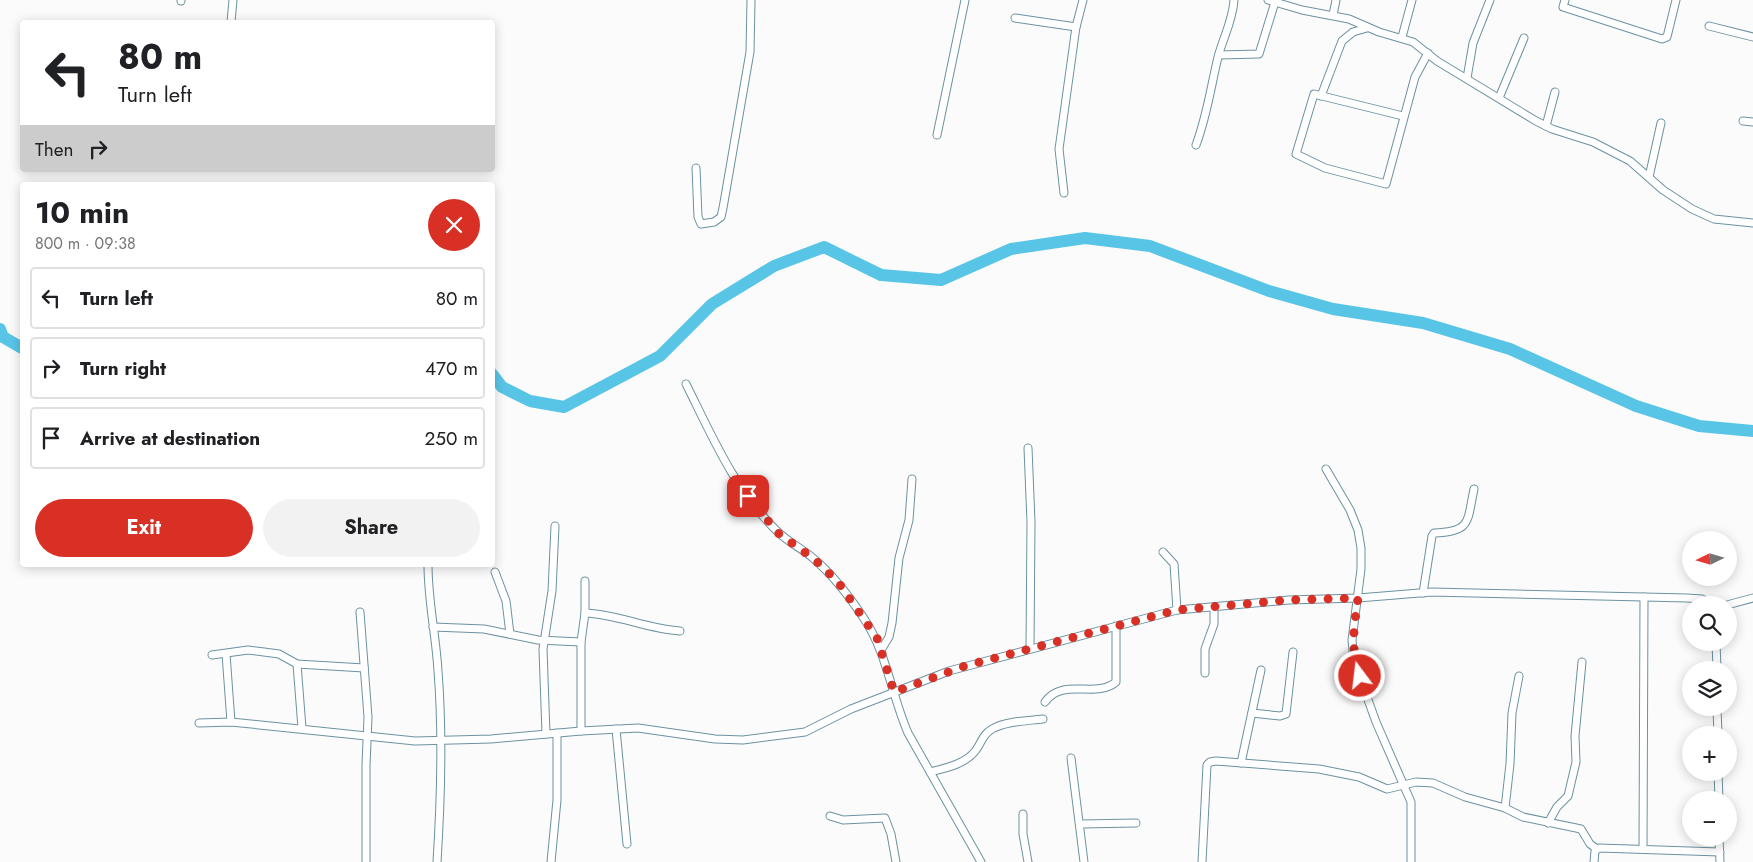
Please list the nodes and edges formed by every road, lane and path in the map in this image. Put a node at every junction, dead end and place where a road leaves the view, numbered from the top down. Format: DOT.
graph roads {
  1 [pos="233,0"];
  2 [pos="751,0"];
  3 [pos="965,0"];
  4 [pos="1083,0"];
  5 [pos="1234,0"];
  6 [pos="1336,0"];
  7 [pos="1412,0"];
  8 [pos="1490,0"];
  9 [pos="1565,0"];
  10 [pos="1676,0"];
  11 [pos="1271,1"];
  12 [pos="1284,2"];
  13 [pos="1333,15"];
  14 [pos="1015,18"];
  15 [pos="230,20"];
  16 [pos="1710,26"];
  17 [pos="1076,27"];
  18 [pos="1368,28"];
  19 [pos="1402,37"];
  20 [pos="1753,37"];
  21 [pos="1524,38"];
  22 [pos="1428,53"];
  23 [pos="1219,55"];
  24 [pos="1467,78"];
  25 [pos="1555,92"];
  26 [pos="1322,96"];
  27 [pos="1500,98"];
  28 [pos="1403,116"];
  29 [pos="1743,122"];
  30 [pos="1753,122"];
  31 [pos="1661,124"];
  32 [pos="1546,126"];
  33 [pos="937,135"];
  34 [pos="1196,144"];
  35 [pos="696,168"];
  36 [pos="1648,177"];
  37 [pos="1064,192"];
  38 [pos="1753,224"];
  39 [pos="686,384"];
  40 [pos="1028,448"];
  41 [pos="1326,469"];
  42 [pos="912,479"];
  43 [pos="1474,489"];
  44 [pos="556,526"];
  45 [pos="1163,552"];
  46 [pos="428,567"];
  47 [pos="496,572"];
  48 [pos="586,581"];
  49 [pos="1423,593"];
  50 [pos="1644,597"];
  51 [pos="1358,598"];
  52 [pos="1682,598"];
  53 [pos="1753,598"];
  54 [pos="1737,602"];
  55 [pos="1214,607"];
  56 [pos="1177,610"];
  57 [pos="360,612"];
  58 [pos="585,613"];
  59 [pos="1116,626"];
  60 [pos="433,627"];
  61 [pos="680,631"];
  62 [pos="510,634"];
  63 [pos="544,641"];
  64 [pos="581,642"];
  65 [pos="1030,647"];
  66 [pos="881,650"];
  67 [pos="1293,652"];
  68 [pos="226,654"];
  69 [pos="212,655"];
  70 [pos="1582,662"];
  71 [pos="297,664"];
  72 [pos="364,668"];
  73 [pos="1261,670"];
  74 [pos="1205,673"];
  75 [pos="1519,676"];
  76 [pos="894,692"];
  77 [pos="1045,702"];
  78 [pos="1252,713"];
  79 [pos="1043,719"];
  80 [pos="231,722"];
  81 [pos="199,723"];
  82 [pos="302,728"];
  83 [pos="616,729"];
  84 [pos="581,731"];
  85 [pos="557,733"];
  86 [pos="546,734"];
  87 [pos="366,737"];
  88 [pos="440,740"];
  89 [pos="1071,758"];
  90 [pos="1242,763"];
  91 [pos="930,772"];
  92 [pos="1404,786"];
  93 [pos="1505,808"];
  94 [pos="1023,814"];
  95 [pos="830,816"];
  96 [pos="1136,823"];
  97 [pos="1548,823"];
  98 [pos="1081,824"];
  99 [pos="627,844"];
  100 [pos="1720,846"];
  101 [pos="1597,849"];
  102 [pos="1643,850"];
  103 [pos="1720,852"];
  104 [pos="366,862"];
  105 [pos="437,862"];
  106 [pos="551,862"];
  107 [pos="896,862"];
  108 [pos="981,862"];
  109 [pos="1028,862"];
  110 [pos="1084,862"];
  111 [pos="1202,862"];
  112 [pos="1411,862"];
  113 [pos="1594,862"];
  114 [pos="1720,862"];
  1 -- 15 [label="street"];
  2 -- 35 [label="street"];
  3 -- 33 [label="street"];
  4 -- 17 [label="street"];
  5 -- 23 [label="street"];
  6 -- 13 [label="street"];
  7 -- 19 [label="street"];
  8 -- 24 [label="street"];
  9 -- 10 [label="street"];
  11 -- 12 [label="street"];
  11 -- 23 [label="street"];
  12 -- 13 [label="street"];
  13 -- 18 [label="street"];
  14 -- 17 [label="street"];
  16 -- 20 [label="street"];
  17 -- 37 [label="street"];
  18 -- 19 [label="street"];
  18 -- 26 [label="street"];
  19 -- 22 [label="street"];
  21 -- 27 [label="street"];
  22 -- 24 [label="street"];
  22 -- 28 [label="street"];
  23 -- 34 [label="street"];
  24 -- 27 [label="street"];
  25 -- 32 [label="street"];
  26 -- 28 [label="street"];
  26 -- 28 [label="street"];
  27 -- 32 [label="street"];
  29 -- 30 [label="street"];
  31 -- 36 [label="street"];
  32 -- 36 [label="street"];
  36 -- 38 [label="street"];
  39 -- 66 [label="street"];
  40 -- 65 [label="street"];
  41 -- 51 [label="street"];
  42 -- 66 [label="street"];
  43 -- 49 [label="street"];
  44 -- 63 [label="street"];
  45 -- 56 [label="street"];
  46 -- 60 [label="street"];
  47 -- 62 [label="street"];
  48 -- 58 [label="street"];
  49 -- 50 [label="street"];
  49 -- 51 [label="street"];
  50 -- 52 [label="street"];
  50 -- 102 [label="street"];
  51 -- 55 [label="street"];
  51 -- 92 [label="street"];
  53 -- 54 [label="street"];
  55 -- 56 [label="street"];
  55 -- 74 [label="street"];
  56 -- 59 [label="street"];
  57 -- 72 [label="street"];
  58 -- 61 [label="street"];
  58 -- 64 [label="street"];
  59 -- 65 [label="street"];
  59 -- 77 [label="street"];
  60 -- 62 [label="street"];
  60 -- 88 [label="street"];
  62 -- 63 [label="street"];
  63 -- 64 [label="street"];
  63 -- 86 [label="street"];
  64 -- 84 [label="street"];
  65 -- 76 [label="street"];
  66 -- 76 [label="street"];
  67 -- 78 [label="street"];
  68 -- 69 [label="street"];
  68 -- 71 [label="street"];
  68 -- 80 [label="street"];
  70 -- 97 [label="street"];
  71 -- 72 [label="street"];
  71 -- 82 [label="street"];
  72 -- 87 [label="street"];
  73 -- 78 [label="street"];
  75 -- 93 [label="street"];
  76 -- 83 [label="street"];
  76 -- 91 [label="street"];
  78 -- 90 [label="street"];
  79 -- 91 [label="street"];
  80 -- 81 [label="street"];
  80 -- 82 [label="street"];
  82 -- 87 [label="street"];
  83 -- 84 [label="street"];
  83 -- 99 [label="street"];
  84 -- 85 [label="street"];
  85 -- 86 [label="street"];
  85 -- 106 [label="street"];
  86 -- 88 [label="street"];
  87 -- 88 [label="street"];
  87 -- 104 [label="street"];
  88 -- 105 [label="street"];
  89 -- 98 [label="street"];
  90 -- 92 [label="street"];
  90 -- 111 [label="street"];
  91 -- 108 [label="street"];
  92 -- 93 [label="street"];
  92 -- 112 [label="street"];
  93 -- 97 [label="street"];
  94 -- 109 [label="street"];
  95 -- 107 [label="street"];
  96 -- 98 [label="street"];
  97 -- 101 [label="street"];
  98 -- 110 [label="street"];
  100 -- 103 [label="street"];
  101 -- 102 [label="street"];
  101 -- 113 [label="street"];
  102 -- 103 [label="street"];
  103 -- 114 [label="street"];
}
